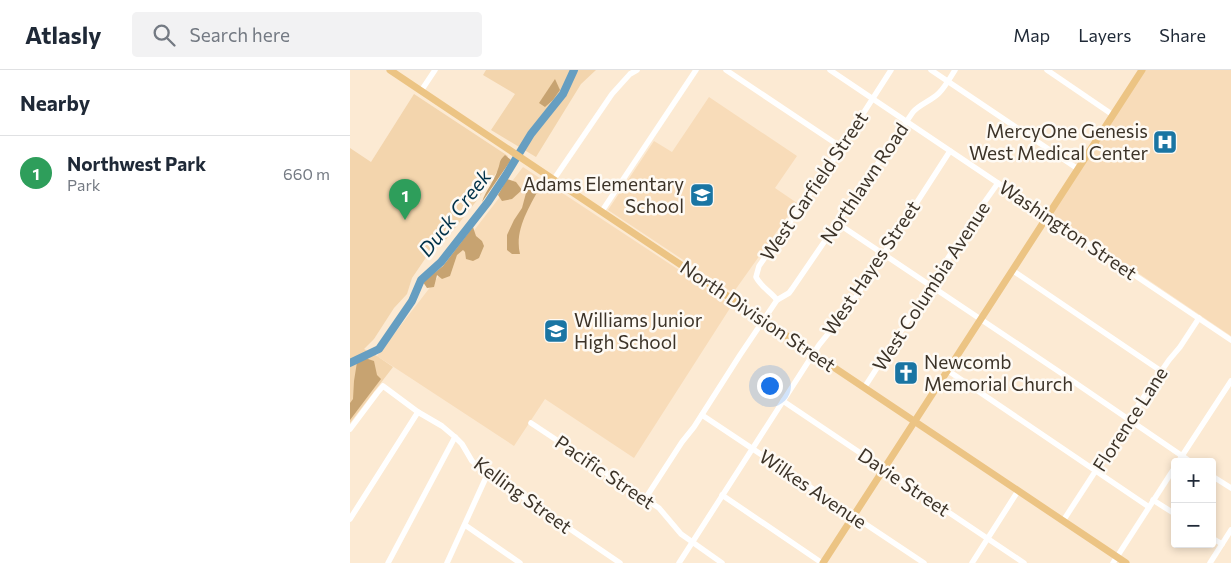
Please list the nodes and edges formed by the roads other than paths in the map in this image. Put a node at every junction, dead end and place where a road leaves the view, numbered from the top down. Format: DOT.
graph roads {
  1 [pos="390,70"];
  2 [pos="435,70"];
  3 [pos="637,70"];
  4 [pos="696,70"];
  5 [pos="726,70"];
  6 [pos="830,70"];
  7 [pos="891,70"];
  8 [pos="931,70"];
  9 [pos="955,70"];
  10 [pos="1047,70"];
  11 [pos="1142,70"];
  12 [pos="948,81"];
  13 [pos="421,91"];
  14 [pos="873,99"];
  15 [pos="1114,115"];
  16 [pos="906,121"];
  17 [pos="842,147"];
  18 [pos="950,151"];
  19 [pos="1078,169"];
  20 [pos="554,179"];
  21 [pos="998,183"];
  22 [pos="602,211"];
  23 [pos="1047,216"];
  24 [pos="837,224"];
  25 [pos="883,255"];
  26 [pos="1012,270"];
  27 [pos="930,286"];
  28 [pos="777,300"];
  29 [pos="1199,318"];
  30 [pos="980,319"];
  31 [pos="764,320"];
  32 [pos="1231,340"];
  33 [pos="813,354"];
  34 [pos="947,370"];
  35 [pos="1161,371"];
  36 [pos="1231,380"];
  37 [pos="864,388"];
  38 [pos="782,401"];
  39 [pos="418,412"];
  40 [pos="702,415"];
  41 [pos="1129,419"];
  42 [pos="915,421"];
  43 [pos="531,422"];
  44 [pos="350,429"];
  45 [pos="455,437"];
  46 [pos="752,448"];
  47 [pos="1179,458"];
  48 [pos="1181,458"];
  49 [pos="885,469"];
  50 [pos="1096,470"];
  51 [pos="488,473"];
  52 [pos="1171,473"];
  53 [pos="1216,479"];
  54 [pos="1231,488"];
  55 [pos="1018,491"];
  56 [pos="722,495"];
  57 [pos="645,499"];
  58 [pos="1153,500"];
  59 [pos="1149,507"];
  60 [pos="1171,511"];
  61 [pos="854,516"];
  62 [pos="350,519"];
  63 [pos="1063,521"];
  64 [pos="464,525"];
  65 [pos="1231,530"];
  66 [pos="988,538"];
  67 [pos="1216,540"];
  68 [pos="692,542"];
  69 [pos="1222,544"];
  70 [pos="1115,560"];
  71 [pos="388,563"];
  72 [pos="447,563"];
  73 [pos="520,563"];
  74 [pos="620,563"];
  75 [pos="679,563"];
  76 [pos="722,563"];
  77 [pos="823,563"];
  78 [pos="924,563"];
  79 [pos="972,563"];
  80 [pos="1024,563"];
  81 [pos="1126,563"];
  82 [pos="1210,563"];
  1 -- 13 [label="main road, North Division Street"];
  2 -- 13 [label="street"];
  3 -- 20 [label="street"];
  4 -- 22 [label="street"];
  5 -- 17 [label="street"];
  6 -- 14 [label="street, Washington Street"];
  7 -- 14 [label="street, West Garfield Street"];
  8 -- 12 [label="street"];
  9 -- 12 [label="street, Northlawn Road"];
  10 -- 15 [label="street"];
  11 -- 15 [label="main road"];
  12 -- 16 [label="street, Northlawn Road"];
  12 -- 19 [label="street"];
  13 -- 20 [label="main road, North Division Street"];
  14 -- 16 [label="street, Washington Street"];
  14 -- 17 [label="street, West Garfield Street"];
  15 -- 19 [label="main road"];
  16 -- 18 [label="street, Washington Street"];
  16 -- 24 [label="street, Northlawn Road"];
  17 -- 28 [label="street, West Garfield Street"];
  18 -- 21 [label="street, Washington Street"];
  18 -- 25 [label="street, West Hayes Street"];
  19 -- 23 [label="main road"];
  20 -- 22 [label="main road, North Division Street"];
  21 -- 23 [label="street, Washington Street"];
  21 -- 27 [label="street, West Columbia Avenue"];
  22 -- 31 [label="main road, North Division Street"];
  23 -- 26 [label="main road"];
  23 -- 29 [label="street, Washington Street"];
  24 -- 25 [label="street"];
  24 -- 28 [label="street, Northlawn Road"];
  25 -- 27 [label="street"];
  25 -- 33 [label="street, West Hayes Street"];
  26 -- 30 [label="main road"];
  26 -- 35 [label="street"];
  27 -- 30 [label="street"];
  27 -- 37 [label="street, West Columbia Avenue"];
  28 -- 31 [label="street"];
  29 -- 32 [label="street, Washington Street"];
  29 -- 35 [label="street, Florence Lane"];
  30 -- 34 [label="main road"];
  30 -- 41 [label="street"];
  31 -- 33 [label="main road, North Division Street"];
  31 -- 40 [label="street"];
  33 -- 37 [label="main road, North Division Street"];
  33 -- 38 [label="street, West Hayes Street"];
  34 -- 42 [label="main road"];
  34 -- 50 [label="street"];
  35 -- 41 [label="street, Florence Lane"];
  36 -- 48 [label="street"];
  37 -- 42 [label="main road, North Division Street"];
  38 -- 46 [label="street, West Hayes Street"];
  38 -- 49 [label="street, Davie Street"];
  39 -- 44 [label="street, Kelling Street"];
  39 -- 45 [label="street, Kelling Street"];
  39 -- 62 [label="street"];
  40 -- 46 [label="street, Wilkes Avenue"];
  40 -- 57 [label="street"];
  41 -- 47 [label="street"];
  41 -- 50 [label="street, Florence Lane"];
  42 -- 49 [label="main road"];
  42 -- 55 [label="main road, North Division Street"];
  43 -- 57 [label="street, Pacific Street"];
  45 -- 51 [label="street, Kelling Street"];
  45 -- 71 [label="street"];
  46 -- 56 [label="street, West Hayes Street"];
  46 -- 61 [label="street, Wilkes Avenue"];
  49 -- 61 [label="main road"];
  49 -- 66 [label="street, Davie Street"];
  50 -- 59 [label="street"];
  50 -- 63 [label="street, Florence Lane"];
  51 -- 64 [label="street"];
  51 -- 74 [label="street, Kelling Street"];
  52 -- 58 [label="street"];
  53 -- 54 [label="street"];
  55 -- 63 [label="main road, North Division Street"];
  55 -- 66 [label="street"];
  56 -- 68 [label="street, West Hayes Street"];
  56 -- 77 [label="street"];
  57 -- 68 [label="street, Pacific Street"];
  58 -- 59 [label="street"];
  58 -- 60 [label="street"];
  59 -- 70 [label="street"];
  61 -- 77 [label="main road"];
  61 -- 78 [label="street, Wilkes Avenue"];
  63 -- 70 [label="main road, North Division Street"];
  64 -- 72 [label="street"];
  64 -- 73 [label="street"];
  65 -- 69 [label="street"];
  66 -- 79 [label="street"];
  66 -- 80 [label="street, Davie Street"];
  67 -- 69 [label="street"];
  68 -- 75 [label="street, West Hayes Street"];
  68 -- 76 [label="street, Pacific Street"];
  69 -- 82 [label="street"];
  70 -- 81 [label="main road, North Division Street"];
}
